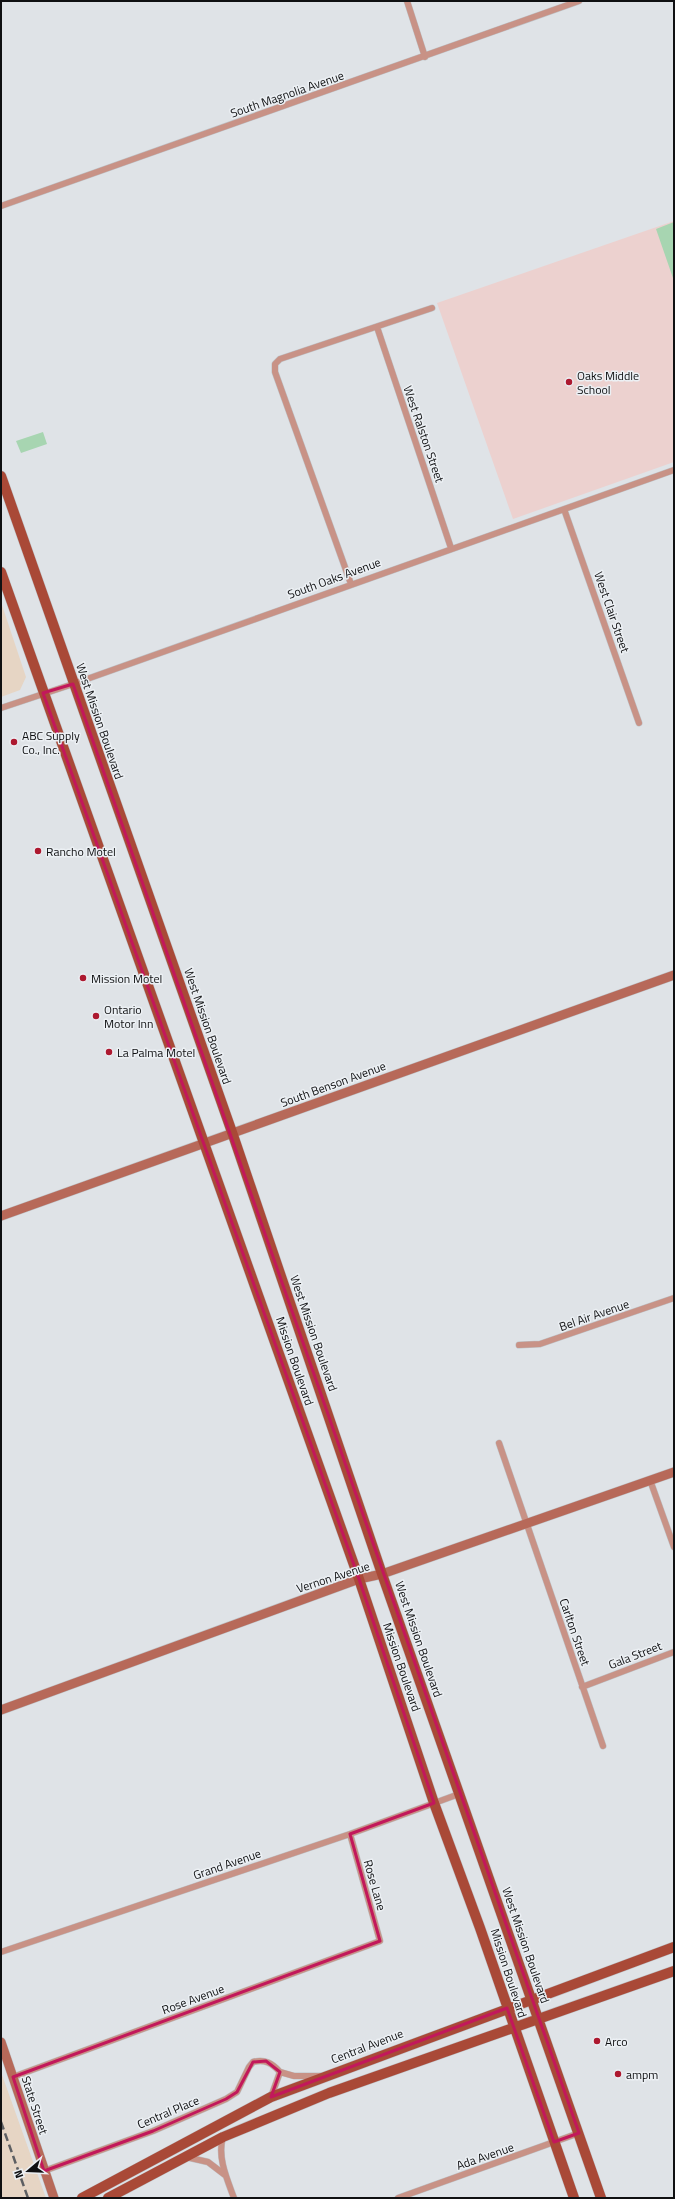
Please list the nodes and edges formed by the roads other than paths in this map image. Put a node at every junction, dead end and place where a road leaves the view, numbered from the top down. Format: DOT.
graph roads {
  1 [pos="407,1"];
  2 [pos="579,1"];
  3 [pos="425,57"];
  4 [pos="1,206"];
  5 [pos="432,308"];
  6 [pos="377,327"];
  7 [pos="674,470"];
  8 [pos="1,476"];
  9 [pos="564,509"];
  10 [pos="451,548"];
  11 [pos="1,572"];
  12 [pos="351,584"];
  13 [pos="73,684"];
  14 [pos="43,693"];
  15 [pos="1,708"];
  16 [pos="639,723"];
  17 [pos="674,977"];
  18 [pos="233,1135"];
  19 [pos="205,1145"];
  20 [pos="1,1216"];
  21 [pos="674,1298"];
  22 [pos="519,1345"];
  23 [pos="499,1443"];
  24 [pos="674,1472"];
  25 [pos="650,1480"];
  26 [pos="526,1524"];
  27 [pos="674,1547"];
  28 [pos="382,1574"];
  29 [pos="359,1579"];
  30 [pos="674,1652"];
  31 [pos="582,1687"];
  32 [pos="1,1710"];
  33 [pos="603,1746"];
  34 [pos="459,1794"];
  35 [pos="434,1803"];
  36 [pos="350,1834"];
  37 [pos="380,1941"];
  38 [pos="674,1946"];
  39 [pos="1,1952"];
  40 [pos="674,1972"];
  41 [pos="531,2000"];
  42 [pos="507,2008"];
  43 [pos="538,2020"];
  44 [pos="514,2028"];
  45 [pos="1,2042"];
  46 [pos="280,2072"];
  47 [pos="325,2076"];
  48 [pos="13,2077"];
  49 [pos="271,2097"];
  50 [pos="579,2133"];
  51 [pos="223,2137"];
  52 [pos="554,2142"];
  53 [pos="184,2157"];
  54 [pos="44,2171"];
  55 [pos="225,2175"];
  56 [pos="54,2198"];
  57 [pos="82,2198"];
  58 [pos="108,2198"];
  59 [pos="234,2198"];
  60 [pos="398,2198"];
  61 [pos="574,2198"];
  62 [pos="601,2198"];
  1 -- 3 [label="street"];
  2 -- 3 [label="street, South Magnolia Avenue"];
  3 -- 4 [label="street, South Magnolia Avenue"];
  5 -- 6 [label="street"];
  6 -- 10 [label="street, West Ralston Street"];
  6 -- 12 [label="street"];
  7 -- 9 [label="street, South Oaks Avenue"];
  8 -- 13 [label="main road, West Mission Boulevard"];
  9 -- 10 [label="street, South Oaks Avenue"];
  9 -- 16 [label="street, West Clair Street"];
  10 -- 12 [label="street, South Oaks Avenue"];
  11 -- 14 [label="main road"];
  12 -- 13 [label="street, South Oaks Avenue"];
  13 -- 14 [label="street, South Oaks Avenue"];
  13 -- 18 [label="main road, West Mission Boulevard"];
  14 -- 15 [label="street, South Oaks Avenue"];
  14 -- 19 [label="main road"];
  17 -- 18 [label="street, South Benson Avenue"];
  18 -- 19 [label="street, South Benson Avenue"];
  18 -- 28 [label="main road, West Mission Boulevard"];
  19 -- 20 [label="street, South Benson Avenue"];
  19 -- 29 [label="main road, Mission Boulevard"];
  21 -- 22 [label="street, Bel Air Avenue"];
  23 -- 26 [label="street, Carlton Street"];
  24 -- 25 [label="street, Vernon Avenue"];
  25 -- 26 [label="street, Vernon Avenue"];
  25 -- 27 [label="street"];
  26 -- 28 [label="street, Vernon Avenue"];
  26 -- 31 [label="street, Carlton Street"];
  28 -- 29 [label="street, Vernon Avenue"];
  28 -- 34 [label="main road, West Mission Boulevard"];
  29 -- 32 [label="street, Vernon Avenue"];
  29 -- 35 [label="main road, Mission Boulevard"];
  30 -- 31 [label="street, Gala Street"];
  31 -- 33 [label="street, Carlton Street"];
  34 -- 35 [label="street, Grand Avenue"];
  34 -- 41 [label="main road, West Mission Boulevard"];
  35 -- 36 [label="street, Grand Avenue"];
  35 -- 42 [label="main road, Mission Boulevard"];
  36 -- 37 [label="street, Rose Lane"];
  36 -- 39 [label="street, Grand Avenue"];
  37 -- 48 [label="street, Rose Avenue"];
  38 -- 41 [label="main road, Central Avenue"];
  40 -- 43 [label="main road"];
  41 -- 42 [label="main road, Central Avenue"];
  41 -- 43 [label="main road, West Mission Boulevard"];
  42 -- 44 [label="main road, Mission Boulevard"];
  42 -- 47 [label="main road, Central Avenue"];
  43 -- 44 [label="main road"];
  43 -- 50 [label="main road, West Mission Boulevard"];
  44 -- 51 [label="main road"];
  44 -- 52 [label="main road, Mission Boulevard"];
  45 -- 48 [label="street, State Street"];
  46 -- 47 [label="street"];
  46 -- 49 [label="street"];
  46 -- 54 [label="street, Central Place"];
  47 -- 49 [label="main road, Central Avenue"];
  48 -- 54 [label="street, State Street"];
  49 -- 57 [label="main road, Central Avenue"];
  50 -- 52 [label="street, Ada Avenue"];
  50 -- 62 [label="main road, West Mission Boulevard"];
  51 -- 53 [label="main road"];
  51 -- 55 [label="street"];
  52 -- 60 [label="street, Ada Avenue"];
  52 -- 61 [label="main road, Mission Boulevard"];
  53 -- 55 [label="street"];
  53 -- 58 [label="main road"];
  54 -- 56 [label="street, State Street"];
  55 -- 59 [label="street"];
}
